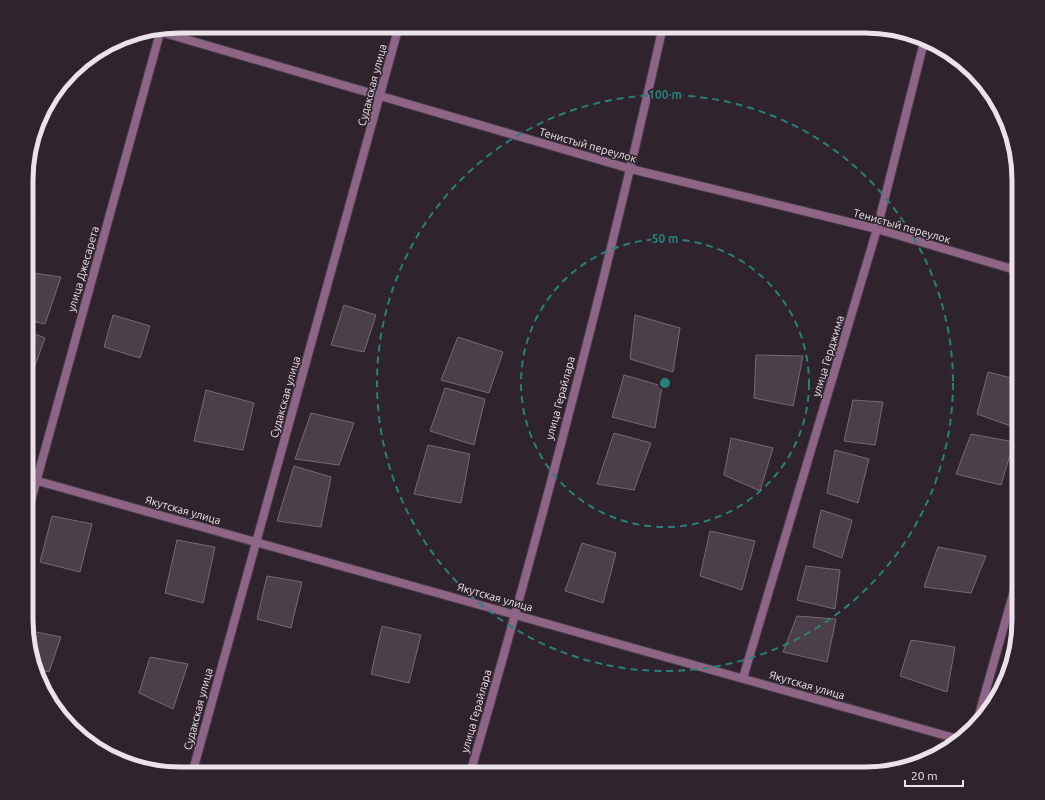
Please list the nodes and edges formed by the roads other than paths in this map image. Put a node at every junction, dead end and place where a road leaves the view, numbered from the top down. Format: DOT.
graph roads {
  1 [pos="169,33"];
  2 [pos="397,33"];
  3 [pos="661,33"];
  4 [pos="158,35"];
  5 [pos="923,45"];
  6 [pos="381,96"];
  7 [pos="631,169"];
  8 [pos="878,229"];
  9 [pos="1012,269"];
  10 [pos="33,479"];
  11 [pos="36,480"];
  12 [pos="33,492"];
  13 [pos="256,542"];
  14 [pos="1012,598"];
  15 [pos="516,614"];
  16 [pos="743,678"];
  17 [pos="979,713"];
  18 [pos="954,738"];
  19 [pos="194,767"];
  20 [pos="472,767"];
  1 -- 6 [label="street, Тенистый переулок"];
  2 -- 6 [label="street, Судакская улица"];
  3 -- 7 [label="street, улица Герайлара"];
  4 -- 11 [label="street, улица Джесарета"];
  5 -- 8 [label="street, улица Герджима"];
  6 -- 7 [label="street, Тенистый переулок"];
  6 -- 13 [label="street, Судакская улица"];
  7 -- 8 [label="street, Тенистый переулок"];
  7 -- 15 [label="street, улица Герайлара"];
  8 -- 9 [label="street, Тенистый переулок"];
  8 -- 16 [label="street, улица Герджима"];
  10 -- 11 [label="street, Якутская улица"];
  11 -- 12 [label="street, улица Джесарета"];
  11 -- 13 [label="street, Якутская улица"];
  13 -- 15 [label="street, Якутская улица"];
  13 -- 19 [label="street, Судакская улица"];
  14 -- 17 [label="street"];
  15 -- 16 [label="street, Якутская улица"];
  15 -- 20 [label="street, улица Герайлара"];
  16 -- 18 [label="street, Якутская улица"];
}
